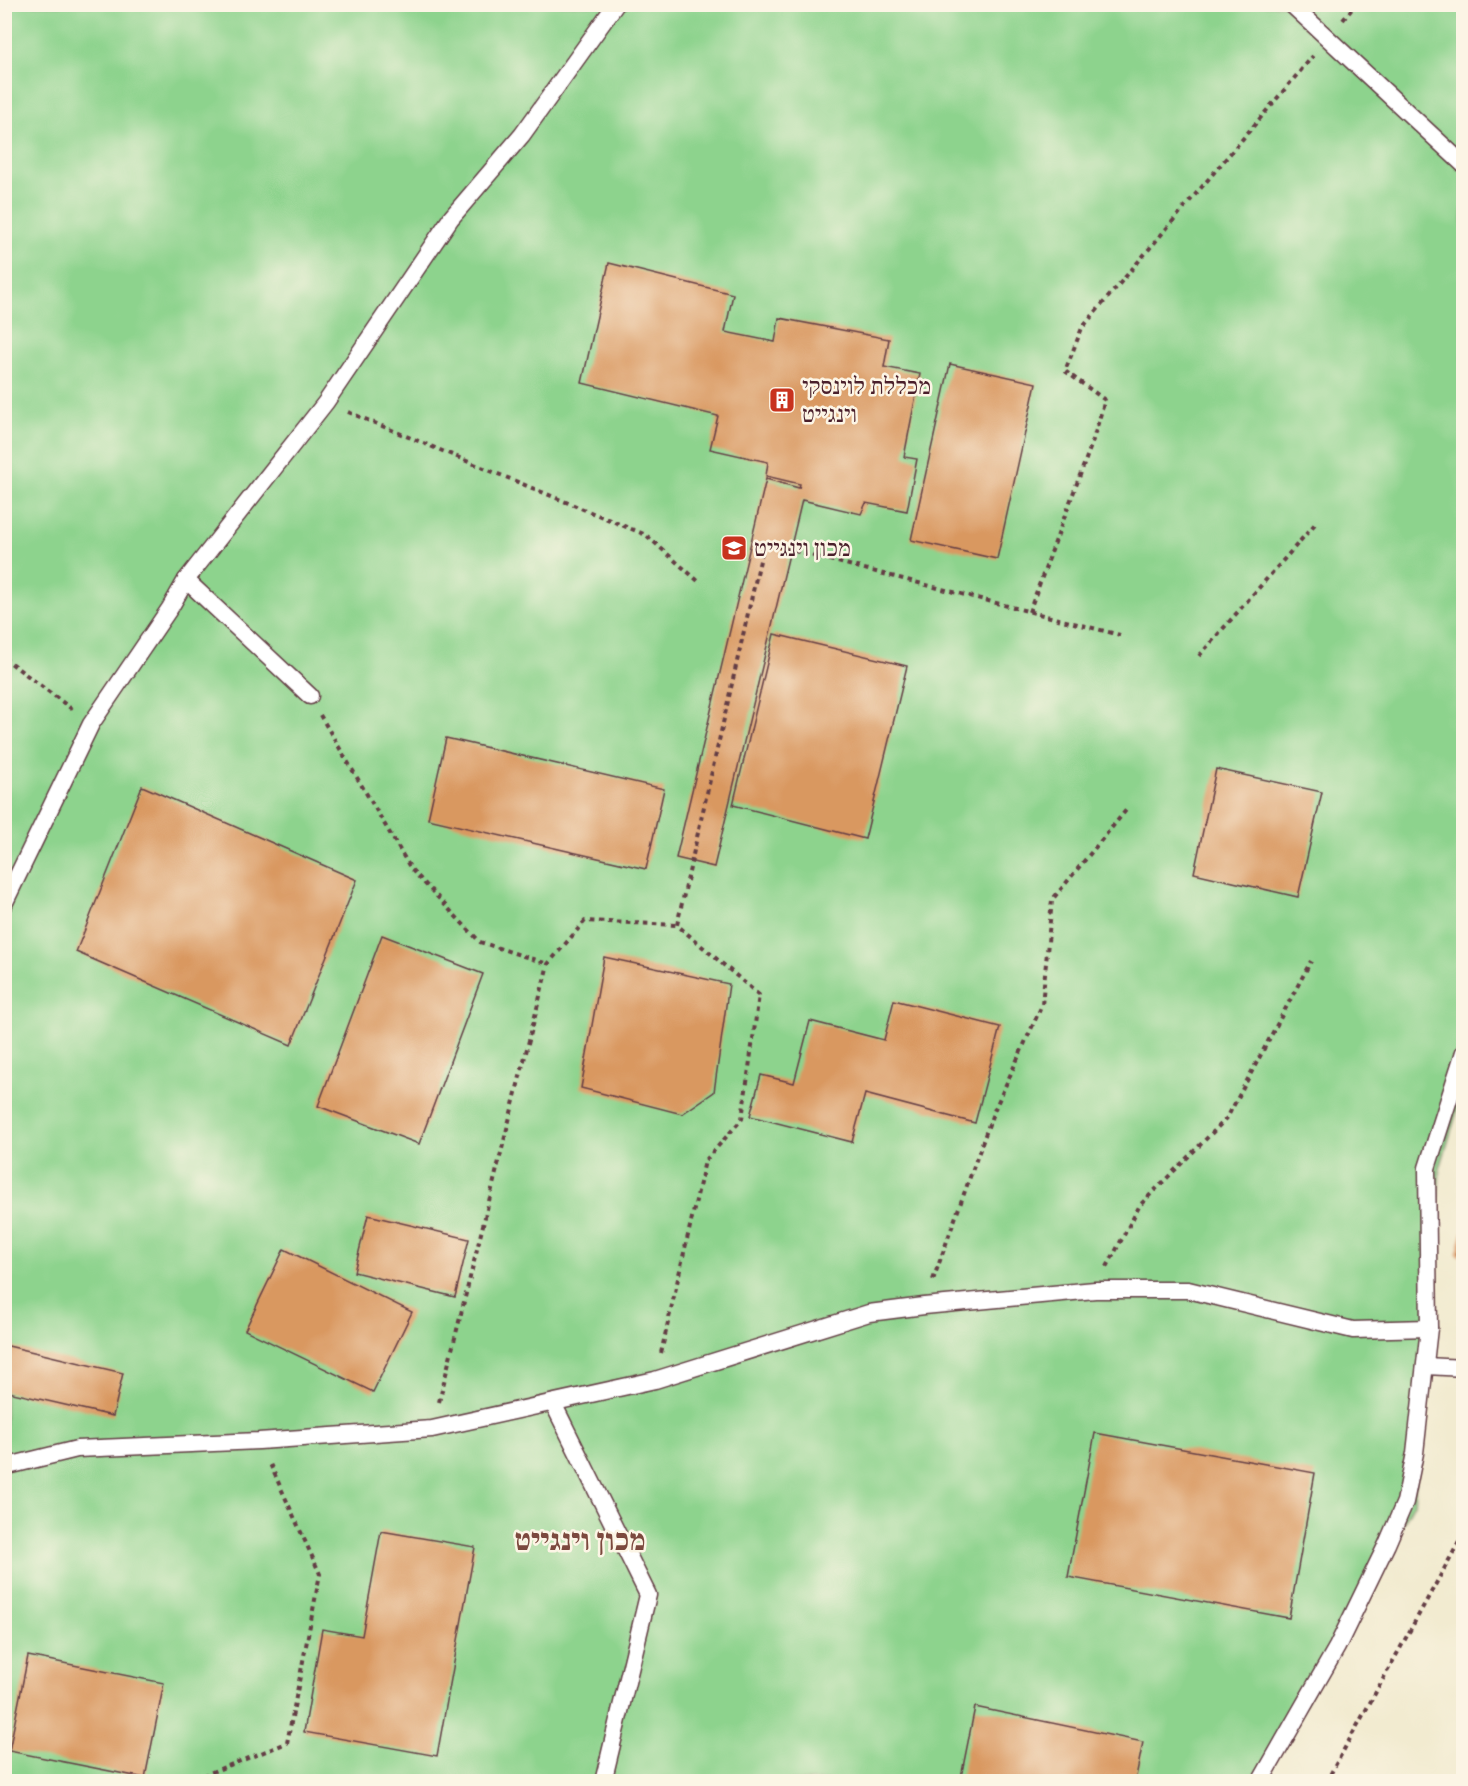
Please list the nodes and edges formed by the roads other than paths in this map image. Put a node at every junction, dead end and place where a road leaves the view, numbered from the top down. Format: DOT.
graph roads {
  1 [pos="616,4"];
  2 [pos="1291,4"];
  3 [pos="1464,165"];
  4 [pos="186,580"];
  5 [pos="310,696"];
  6 [pos="4,904"];
  7 [pos="1464,1052"];
  8 [pos="1429,1328"];
  9 [pos="1426,1366"];
  10 [pos="1464,1368"];
  11 [pos="553,1403"];
  12 [pos="4,1467"];
  13 [pos="603,1782"];
  14 [pos="1260,1782"];
  1 -- 4 [label="lane"];
  2 -- 3 [label="lane"];
  4 -- 5 [label="lane"];
  4 -- 6 [label="lane"];
  7 -- 8 [label="lane"];
  8 -- 9 [label="lane"];
  8 -- 11 [label="lane"];
  9 -- 10 [label="lane"];
  9 -- 14 [label="lane"];
  11 -- 12 [label="lane"];
  11 -- 13 [label="lane"];
}
